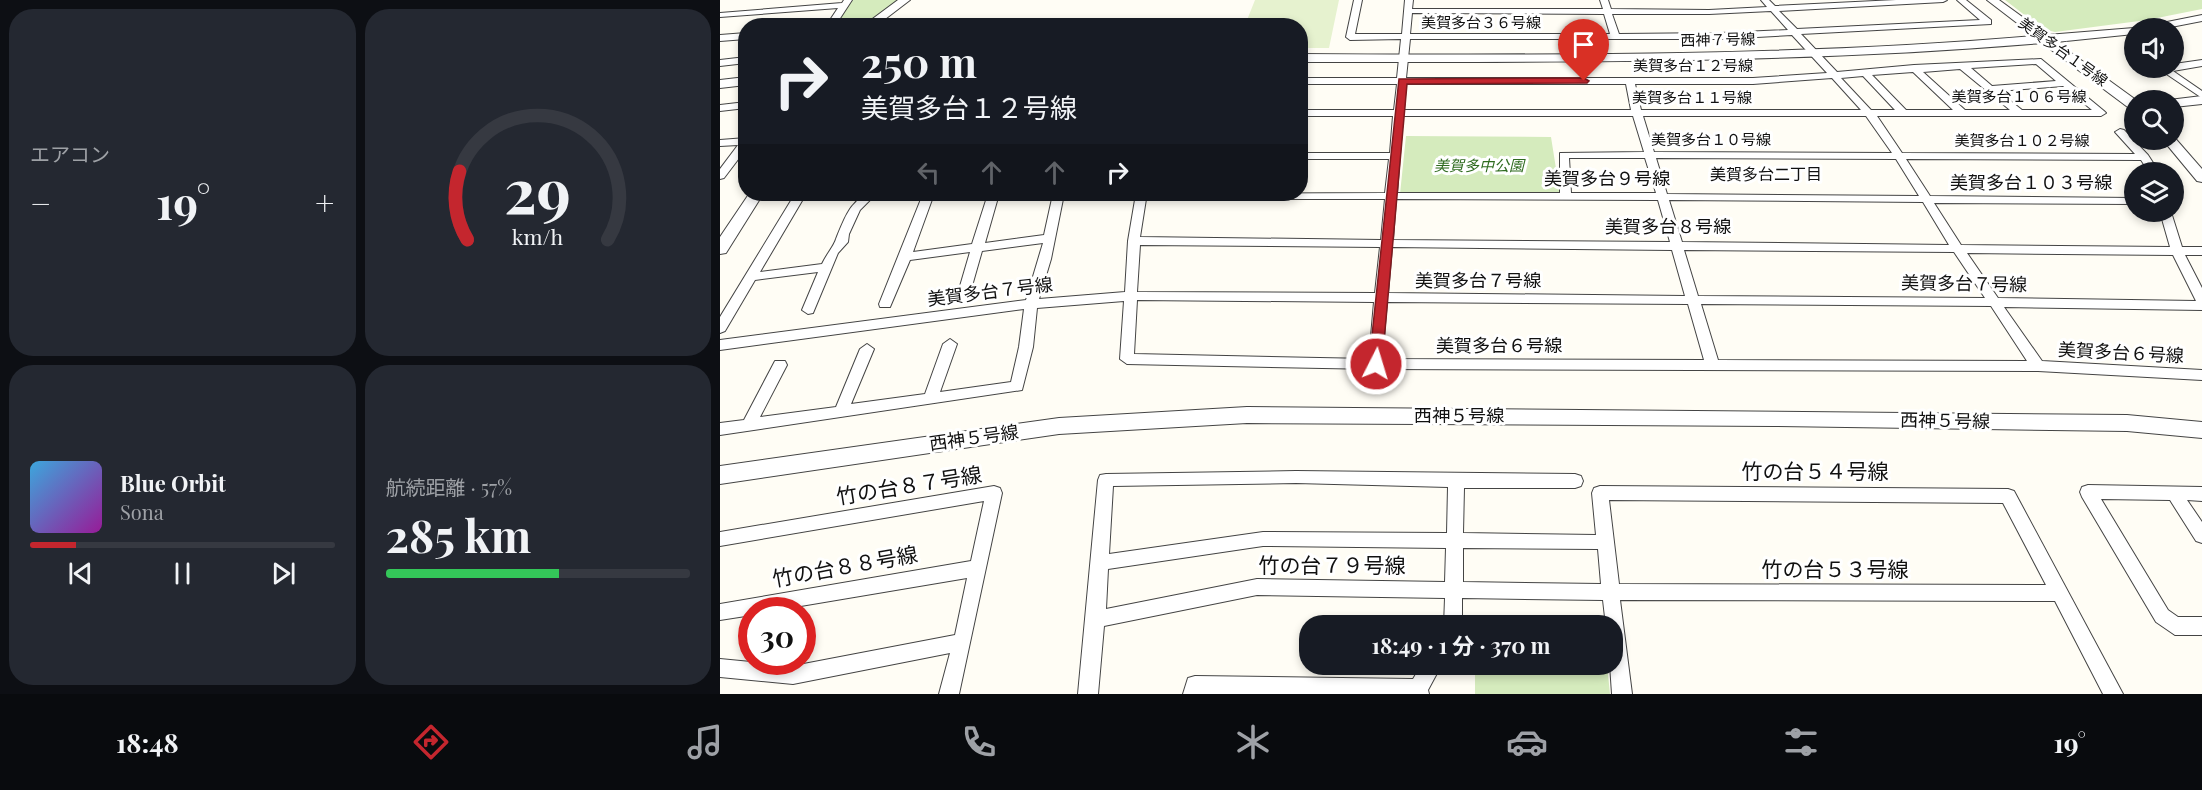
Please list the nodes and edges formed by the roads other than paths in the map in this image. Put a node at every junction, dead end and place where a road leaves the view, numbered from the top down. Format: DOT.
graph roads {
  1 [pos="905,0"];
  2 [pos="1358,0"];
  3 [pos="1409,0"];
  4 [pos="1604,0"];
  5 [pos="1765,0"];
  6 [pos="1943,0"];
  7 [pos="1961,0"];
  8 [pos="1992,0"];
  9 [pos="847,2"];
  10 [pos="1774,10"];
  11 [pos="1408,11"];
  12 [pos="1608,12"];
  13 [pos="720,15"];
  14 [pos="836,18"];
  15 [pos="878,18"];
  16 [pos="2202,18"];
  17 [pos="2184,22"];
  18 [pos="2124,32"];
  19 [pos="1796,34"];
  20 [pos="1615,36"];
  21 [pos="738,37"];
  22 [pos="1406,37"];
  23 [pos="720,38"];
  24 [pos="2046,40"];
  25 [pos="1814,54"];
  26 [pos="1308,58"];
  27 [pos="1404,58"];
  28 [pos="738,61"];
  29 [pos="720,63"];
  30 [pos="2202,63"];
  31 [pos="2184,65"];
  32 [pos="1962,66"];
  33 [pos="1914,68"];
  34 [pos="1865,73"];
  35 [pos="1834,76"];
  36 [pos="2177,78"];
  37 [pos="1308,81"];
  38 [pos="1402,81"];
  39 [pos="1629,81"];
  40 [pos="738,82"];
  41 [pos="2065,83"];
  42 [pos="720,84"];
  43 [pos="1989,88"];
  44 [pos="2202,95"];
  45 [pos="2124,98"];
  46 [pos="2202,100"];
  47 [pos="2184,102"];
  48 [pos="738,106"];
  49 [pos="720,108"];
  50 [pos="1867,112"];
  51 [pos="1902,112"];
  52 [pos="1961,112"];
  53 [pos="2018,112"];
  54 [pos="1308,113"];
  55 [pos="1399,113"];
  56 [pos="1636,113"];
  57 [pos="2120,132"];
  58 [pos="738,142"];
  59 [pos="720,143"];
  60 [pos="2178,150"];
  61 [pos="738,152"];
  62 [pos="1651,155"];
  63 [pos="1308,156"];
  64 [pos="1395,156"];
  65 [pos="1899,156"];
  66 [pos="2144,157"];
  67 [pos="2147,162"];
  68 [pos="720,176"];
  69 [pos="2202,178"];
  70 [pos="1308,196"];
  71 [pos="1566,196"];
  72 [pos="1391,197"];
  73 [pos="1662,197"];
  74 [pos="751,201"];
  75 [pos="796,201"];
  76 [pos="863,201"];
  77 [pos="925,201"];
  78 [pos="991,201"];
  79 [pos="1057,201"];
  80 [pos="1140,201"];
  81 [pos="1928,201"];
  82 [pos="2124,201"];
  83 [pos="2169,222"];
  84 [pos="1049,238"];
  85 [pos="1134,241"];
  86 [pos="1387,244"];
  87 [pos="1676,245"];
  88 [pos="976,248"];
  89 [pos="720,249"];
  90 [pos="1958,249"];
  91 [pos="2177,250"];
  92 [pos="2202,250"];
  93 [pos="905,257"];
  94 [pos="826,267"];
  95 [pos="750,277"];
  96 [pos="964,293"];
  97 [pos="1131,296"];
  98 [pos="1382,299"];
  99 [pos="1693,300"];
  100 [pos="2202,301"];
  101 [pos="1995,302"];
  102 [pos="885,304"];
  103 [pos="1031,304"];
  104 [pos="2202,306"];
  105 [pos="808,310"];
  106 [pos="720,328"];
  107 [pos="950,344"];
  108 [pos="720,345"];
  109 [pos="867,349"];
  110 [pos="1711,362"];
  111 [pos="1376,364"];
  112 [pos="780,365"];
  113 [pos="2038,366"];
  114 [pos="2202,375"];
  115 [pos="930,399"];
  116 [pos="841,411"];
  117 [pos="749,424"];
  118 [pos="720,429"];
  119 [pos="2202,430"];
  120 [pos="720,475"];
  121 [pos="1575,480"];
  122 [pos="1456,482"];
  123 [pos="2173,492"];
  124 [pos="2202,494"];
  125 [pos="2202,536"];
  126 [pos="720,539"];
  127 [pos="1456,542"];
  128 [pos="1605,542"];
  129 [pos="1100,563"];
  130 [pos="978,567"];
  131 [pos="1455,588"];
  132 [pos="1611,592"];
  133 [pos="2060,593"];
  134 [pos="720,612"];
  135 [pos="1454,615"];
  136 [pos="1096,619"];
  137 [pos="2202,626"];
  138 [pos="962,642"];
  139 [pos="720,668"];
  140 [pos="1427,675"];
  141 [pos="1419,691"];
  142 [pos="949,694"];
  143 [pos="1088,694"];
  144 [pos="1193,694"];
  145 [pos="1622,694"];
  146 [pos="2113,694"];
  1 -- 15 [label="street"];
  2 -- 22 [label="street"];
  3 -- 11 [label="street, 美賀多台３６号線"];
  4 -- 12 [label="street"];
  5 -- 10 [label="street, 美賀多台６号線"];
  6 -- 10 [label="street"];
  7 -- 19 [label="street, 美賀多台３６号線"];
  8 -- 24 [label="street, 美賀多台１号線"];
  9 -- 13 [label="street"];
  9 -- 14 [label="street"];
  10 -- 12 [label="street"];
  10 -- 19 [label="street, 美賀多台６号線"];
  11 -- 12 [label="street"];
  11 -- 22 [label="street, 美賀多台３６号線"];
  12 -- 20 [label="street"];
  16 -- 17 [label="street"];
  18 -- 24 [label="street, 西神７号線"];
  19 -- 20 [label="street, 美賀多台３６号線"];
  19 -- 25 [label="street, 美賀多台６号線"];
  20 -- 22 [label="street, 美賀多台３６号線"];
  21 -- 23 [label="street"];
  22 -- 27 [label="street, 美賀多台３６号線"];
  24 -- 25 [label="street, 西神７号線"];
  24 -- 45 [label="street, 美賀多台１号線"];
  25 -- 27 [label="street, 西神７号線"];
  25 -- 35 [label="street, 美賀多台６号線"];
  26 -- 27 [label="street, 西神７号線"];
  27 -- 38 [label="street, 美賀多台３６号線"];
  28 -- 29 [label="street"];
  30 -- 31 [label="street"];
  32 -- 33 [label="street, 美賀多台１０６号線"];
  32 -- 41 [label="street, 美賀多台１０６号線"];
  32 -- 43 [label="street"];
  33 -- 34 [label="street, 美賀多台１０６号線"];
  33 -- 52 [label="street"];
  34 -- 35 [label="street, 美賀多台１０６号線"];
  34 -- 51 [label="street"];
  35 -- 39 [label="street, 美賀多台１２号線"];
  35 -- 50 [label="street, 美賀多台６号線"];
  36 -- 44 [label="street"];
  37 -- 38 [label="street, 美賀多台１２号線"];
  38 -- 39 [label="street, 美賀多台１２号線"];
  38 -- 55 [label="street, 美賀多台３６号線"];
  39 -- 56 [label="street"];
  40 -- 42 [label="street"];
  41 -- 43 [label="street"];
  41 -- 53 [label="street, 美賀多台１０６号線"];
  43 -- 53 [label="street"];
  46 -- 47 [label="street"];
  48 -- 49 [label="street"];
  50 -- 51 [label="street, 美賀多台１０６号線"];
  50 -- 56 [label="street, 美賀多台１１号線"];
  50 -- 65 [label="street, 美賀多台６号線"];
  51 -- 52 [label="street, 美賀多台１０６号線"];
  52 -- 53 [label="street, 美賀多台１０６号線"];
  54 -- 55 [label="street, 美賀多台１１号線"];
  55 -- 56 [label="street, 美賀多台１１号線"];
  55 -- 64 [label="street, 美賀多台３６号線"];
  56 -- 62 [label="street"];
  57 -- 66 [label="street"];
  58 -- 59 [label="street"];
  60 -- 69 [label="street"];
  61 -- 68 [label="street"];
  62 -- 65 [label="street, 美賀多台１０号線"];
  62 -- 71 [label="street, 美賀多台１０号線"];
  62 -- 73 [label="street"];
  63 -- 64 [label="street"];
  64 -- 72 [label="street, 美賀多台３６号線"];
  65 -- 66 [label="street, 美賀多台１０２号線"];
  65 -- 81 [label="street, 美賀多台６号線"];
  66 -- 67 [label="street"];
  70 -- 72 [label="street, 美賀多台９号線"];
  71 -- 72 [label="street, 美賀多台９号線"];
  71 -- 73 [label="street, 美賀多台９号線"];
  72 -- 86 [label="street, 美賀多台３６号線"];
  73 -- 81 [label="street, 美賀多台９号線"];
  73 -- 87 [label="street"];
  74 -- 89 [label="street"];
  75 -- 95 [label="street"];
  76 -- 94 [label="street"];
  77 -- 93 [label="street"];
  78 -- 88 [label="street"];
  79 -- 84 [label="street"];
  80 -- 85 [label="street, 美賀多台６号線"];
  81 -- 82 [label="street, 美賀多台１０３号線"];
  81 -- 90 [label="street, 美賀多台６号線"];
  83 -- 91 [label="street"];
  84 -- 88 [label="street"];
  84 -- 103 [label="street"];
  85 -- 86 [label="street, 美賀多台８号線"];
  85 -- 97 [label="street, 美賀多台６号線"];
  86 -- 87 [label="street, 美賀多台８号線"];
  86 -- 98 [label="street, 美賀多台３６号線"];
  87 -- 90 [label="street, 美賀多台８号線"];
  87 -- 99 [label="street"];
  88 -- 93 [label="street"];
  88 -- 96 [label="street"];
  90 -- 91 [label="street, 美賀多台８号線"];
  90 -- 101 [label="street, 美賀多台６号線"];
  91 -- 92 [label="street, 美賀多台８号線"];
  91 -- 100 [label="street"];
  93 -- 102 [label="street"];
  94 -- 95 [label="street"];
  94 -- 105 [label="street"];
  95 -- 106 [label="street"];
  97 -- 98 [label="street, 美賀多台７号線"];
  97 -- 103 [label="street, 美賀多台７号線"];
  97 -- 111 [label="street, 美賀多台６号線"];
  98 -- 99 [label="street, 美賀多台７号線"];
  98 -- 111 [label="street, 美賀多台３６号線"];
  99 -- 101 [label="street, 美賀多台７号線"];
  99 -- 110 [label="street"];
  101 -- 104 [label="street, 美賀多台７号線"];
  101 -- 113 [label="street, 美賀多台６号線"];
  103 -- 108 [label="street, 美賀多台７号線"];
  103 -- 115 [label="street"];
  107 -- 115 [label="street"];
  109 -- 116 [label="street"];
  110 -- 111 [label="street, 美賀多台６号線"];
  110 -- 113 [label="street, 美賀多台６号線"];
  112 -- 117 [label="street"];
  113 -- 114 [label="street, 美賀多台６号線"];
  115 -- 116 [label="street"];
  116 -- 117 [label="street"];
  117 -- 118 [label="street"];
  119 -- 120 [label="street, 西神５号線"];
  121 -- 122 [label="street"];
  122 -- 127 [label="street"];
  122 -- 129 [label="street"];
  123 -- 124 [label="street"];
  123 -- 125 [label="street"];
  123 -- 137 [label="street"];
  126 -- 130 [label="street, 竹の台８７号線"];
  127 -- 128 [label="street"];
  127 -- 129 [label="street"];
  127 -- 131 [label="street"];
  128 -- 132 [label="street, 竹の台５４号線"];
  128 -- 133 [label="street, 竹の台５４号線"];
  129 -- 136 [label="street"];
  130 -- 134 [label="street, 竹の台８８号線"];
  130 -- 138 [label="street, 竹の台８７号線"];
  131 -- 132 [label="street, 竹の台７９号線"];
  131 -- 135 [label="street"];
  131 -- 136 [label="street, 竹の台７９号線"];
  132 -- 133 [label="street, 竹の台５３号線"];
  132 -- 145 [label="street, 竹の台５４号線"];
  133 -- 146 [label="street, 竹の台５４号線"];
  136 -- 143 [label="street"];
  138 -- 139 [label="street"];
  138 -- 142 [label="street, 竹の台８７号線"];
  140 -- 141 [label="street"];
  141 -- 144 [label="street"];
}
